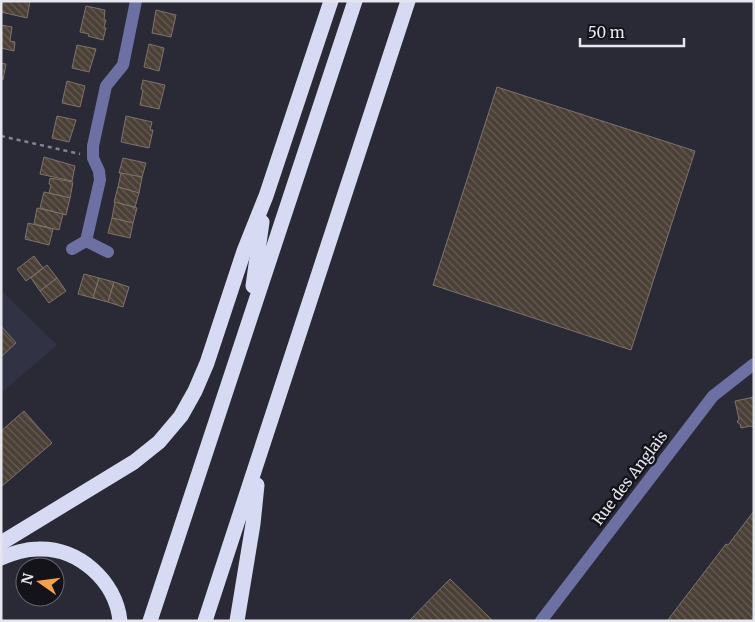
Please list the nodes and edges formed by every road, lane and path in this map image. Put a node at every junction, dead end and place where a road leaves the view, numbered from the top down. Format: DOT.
graph roads {
  1 [pos="136,1"];
  2 [pos="331,1"];
  3 [pos="355,1"];
  4 [pos="408,1"];
  5 [pos="1,136"];
  6 [pos="94,158"];
  7 [pos="266,196"];
  8 [pos="86,242"];
  9 [pos="72,249"];
  10 [pos="108,252"];
  11 [pos="248,322"];
  12 [pos="754,364"];
  13 [pos="260,456"];
  14 [pos="1,543"];
  15 [pos="1,558"];
  16 [pos="120,621"];
  17 [pos="150,621"];
  18 [pos="205,621"];
  19 [pos="237,621"];
  20 [pos="541,621"];
  1 -- 6 [label="street"];
  2 -- 7 [label="highway"];
  3 -- 11 [label="highway"];
  4 -- 13 [label="highway"];
  5 -- 6 [label="path"];
  6 -- 8 [label="street"];
  7 -- 11 [label="highway"];
  7 -- 14 [label="highway"];
  8 -- 9 [label="street"];
  8 -- 10 [label="street"];
  11 -- 17 [label="highway"];
  12 -- 20 [label="street, Rue des Anglais"];
  13 -- 18 [label="highway"];
  13 -- 19 [label="highway"];
  15 -- 16 [label="highway"];
}
